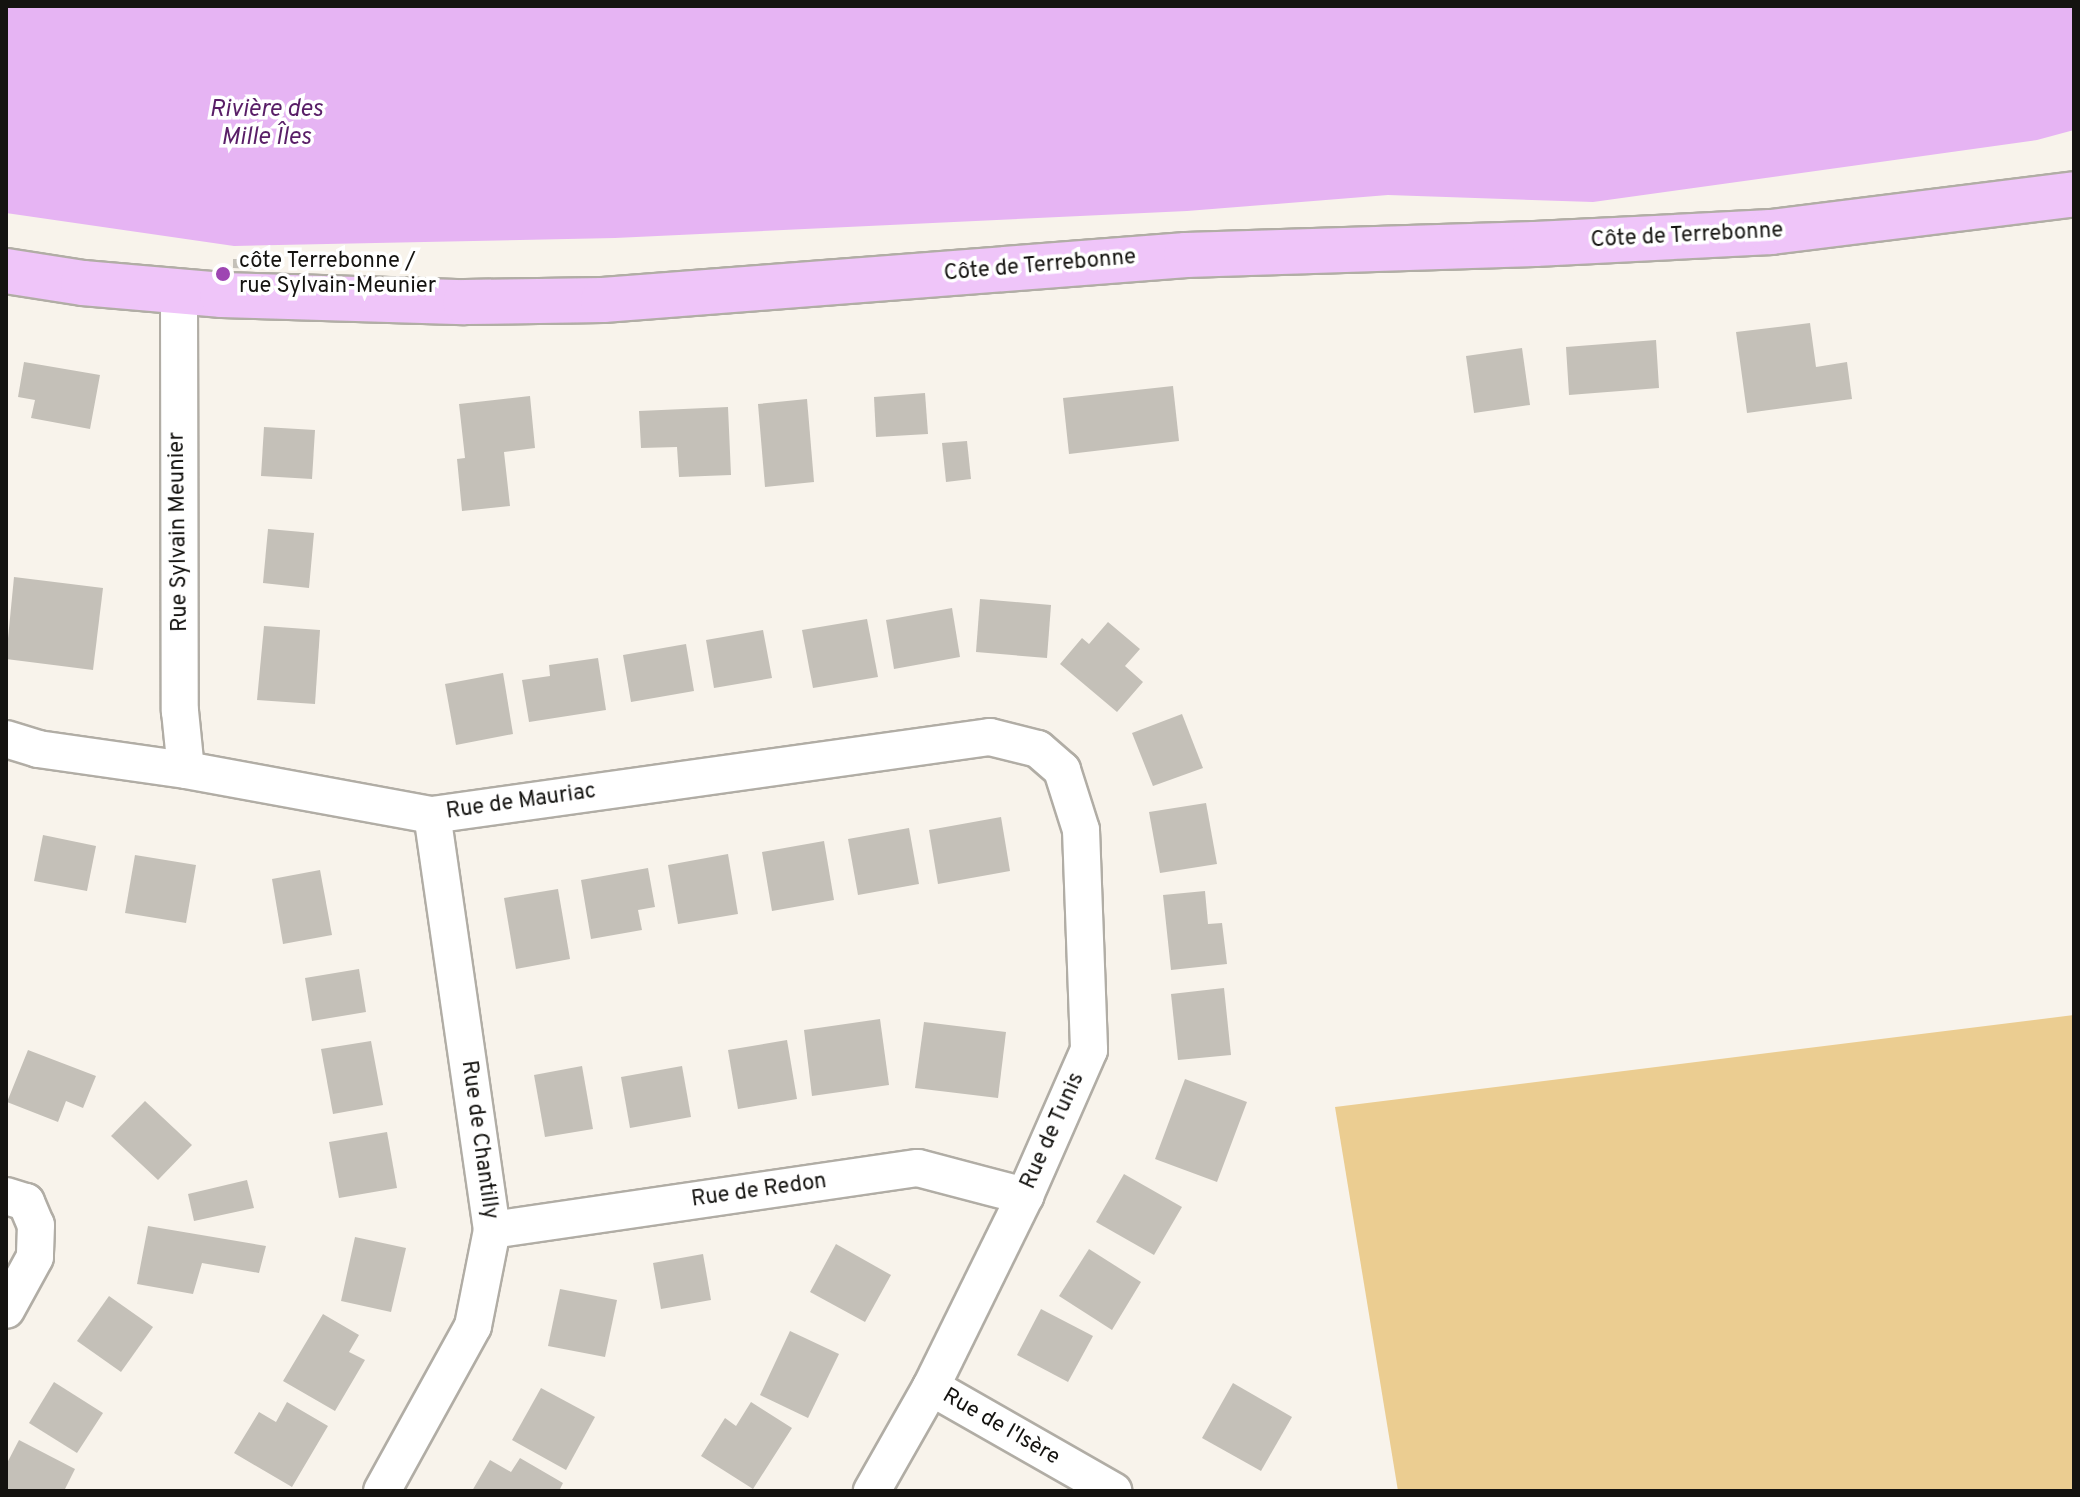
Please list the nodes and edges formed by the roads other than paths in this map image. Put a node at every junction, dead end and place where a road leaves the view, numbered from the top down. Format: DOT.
graph roads {
  1 [pos="2074,194"];
  2 [pos="6,271"];
  3 [pos="179,293"];
  4 [pos="6,739"];
  5 [pos="1038,749"];
  6 [pos="186,770"];
  7 [pos="432,815"];
  8 [pos="6,1196"];
  9 [pos="1025,1196"];
  10 [pos="492,1230"];
  11 [pos="6,1310"];
  12 [pos="931,1387"];
  13 [pos="382,1491"];
  14 [pos="872,1491"];
  15 [pos="1113,1491"];
  1 -- 3 [label="main road, Côte de Terrebonne"];
  2 -- 3 [label="main road, Côte de Terrebonne"];
  3 -- 6 [label="street, Rue Sylvain Meunier"];
  4 -- 6 [label="street, Rue de Mauriac"];
  5 -- 7 [label="street, Rue de Mauriac"];
  5 -- 9 [label="street, Rue de Tunis"];
  6 -- 7 [label="street, Rue de Mauriac"];
  7 -- 10 [label="street, Rue de Chantilly"];
  8 -- 11 [label="street"];
  9 -- 10 [label="street, Rue de Redon"];
  9 -- 12 [label="street, Rue de Tunis"];
  10 -- 13 [label="street, Rue de Chantilly"];
  12 -- 14 [label="street, Rue de Tunis"];
  12 -- 15 [label="street, Rue de l'Isère"];
}
